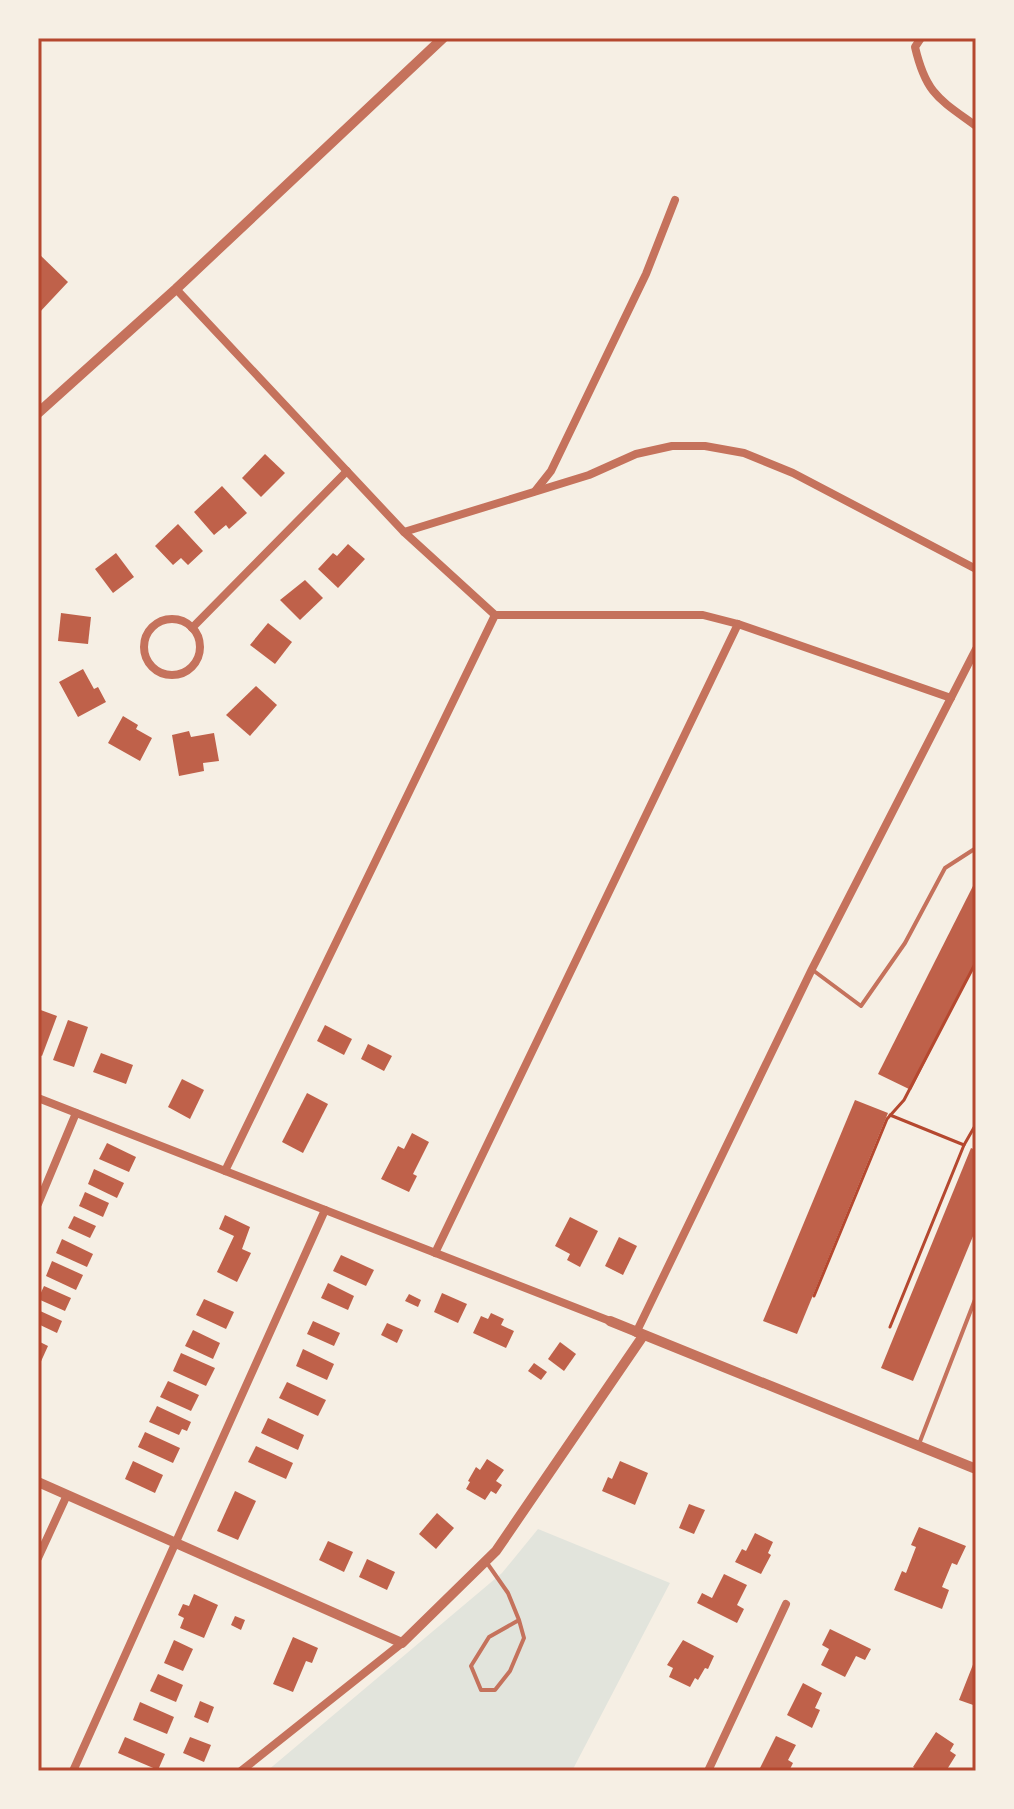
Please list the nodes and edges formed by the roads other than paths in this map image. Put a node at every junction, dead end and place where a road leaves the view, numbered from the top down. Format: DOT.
graph roads {
  1 [pos="443,38"];
  2 [pos="921,38"];
  3 [pos="976,126"];
  4 [pos="675,200"];
  5 [pos="176,289"];
  6 [pos="38,413"];
  7 [pos="347,471"];
  8 [pos="536,491"];
  9 [pos="404,532"];
  10 [pos="976,569"];
  11 [pos="495,615"];
  12 [pos="738,624"];
  13 [pos="192,628"];
  14 [pos="976,649"];
  15 [pos="951,698"];
  16 [pos="976,848"];
  17 [pos="812,969"];
  18 [pos="38,1098"];
  19 [pos="76,1113"];
  20 [pos="225,1171"];
  21 [pos="38,1204"];
  22 [pos="325,1210"];
  23 [pos="435,1253"];
  24 [pos="976,1297"];
  25 [pos="610,1321"];
  26 [pos="639,1335"];
  27 [pos="919,1445"];
  28 [pos="976,1469"];
  29 [pos="38,1482"];
  30 [pos="67,1495"];
  31 [pos="176,1543"];
  32 [pos="38,1558"];
  33 [pos="486,1561"];
  34 [pos="786,1604"];
  35 [pos="519,1620"];
  36 [pos="402,1643"];
  37 [pos="73,1771"];
  38 [pos="241,1771"];
  39 [pos="708,1771"];
  1 -- 5 [label="street"];
  2 -- 3 [label="street"];
  4 -- 8 [label="street"];
  5 -- 6 [label="street"];
  5 -- 7 [label="street"];
  7 -- 9 [label="street"];
  7 -- 13 [label="street"];
  8 -- 9 [label="street"];
  8 -- 10 [label="street"];
  9 -- 11 [label="street"];
  11 -- 12 [label="street"];
  11 -- 20 [label="street"];
  12 -- 15 [label="street"];
  12 -- 23 [label="street"];
  13 -- 13 [label="street"];
  14 -- 15 [label="street"];
  15 -- 17 [label="street"];
  16 -- 17 [label="lane"];
  17 -- 26 [label="street"];
  18 -- 19 [label="street"];
  19 -- 20 [label="street"];
  19 -- 21 [label="street"];
  20 -- 22 [label="street"];
  22 -- 23 [label="street"];
  22 -- 31 [label="street"];
  23 -- 25 [label="street"];
  24 -- 27 [label="lane"];
  25 -- 26 [label="street"];
  26 -- 27 [label="street"];
  26 -- 33 [label="street"];
  27 -- 28 [label="street"];
  29 -- 30 [label="street"];
  30 -- 31 [label="street"];
  30 -- 32 [label="street"];
  31 -- 36 [label="street"];
  31 -- 37 [label="street"];
  33 -- 35 [label="lane"];
  33 -- 36 [label="street"];
  34 -- 39 [label="street"];
  35 -- 35 [label="lane"];
  36 -- 38 [label="street"];
}
